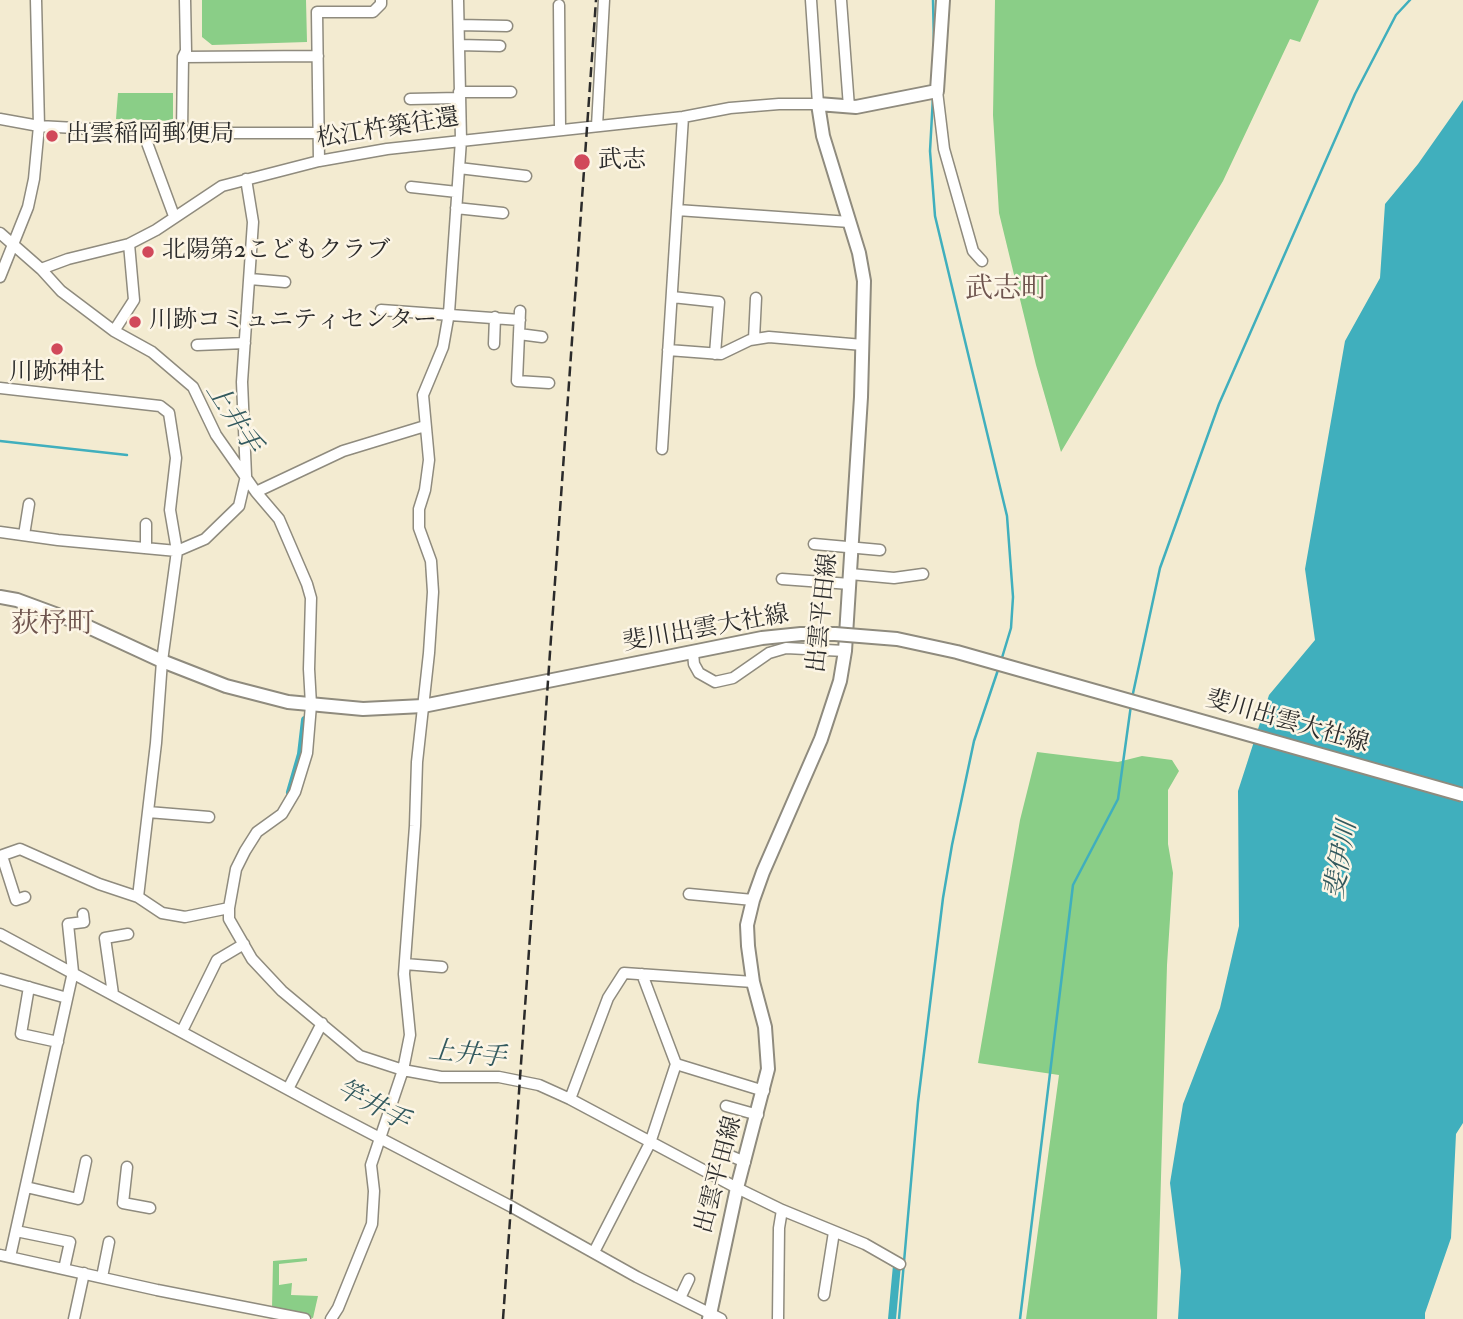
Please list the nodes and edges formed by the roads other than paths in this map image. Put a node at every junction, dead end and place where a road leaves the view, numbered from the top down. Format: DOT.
graph roads {
  1 [pos="36,0"];
  2 [pos="185,0"];
  3 [pos="381,0"];
  4 [pos="458,0"];
  5 [pos="604,0"];
  6 [pos="811,0"];
  7 [pos="841,0"];
  8 [pos="943,0"];
  9 [pos="559,5"];
  10 [pos="458,25"];
  11 [pos="508,26"];
  12 [pos="459,45"];
  13 [pos="499,46"];
  14 [pos="318,56"];
  15 [pos="183,57"];
  16 [pos="933,91"];
  17 [pos="511,92"];
  18 [pos="458,94"];
  19 [pos="410,99"];
  20 [pos="818,104"];
  21 [pos="849,107"];
  22 [pos="683,117"];
  23 [pos="0,119"];
  24 [pos="597,126"];
  25 [pos="38,127"];
  26 [pos="560,128"];
  27 [pos="144,132"];
  28 [pos="182,133"];
  29 [pos="319,133"];
  30 [pos="461,140"];
  31 [pos="319,161"];
  32 [pos="459,168"];
  33 [pos="526,176"];
  34 [pos="246,179"];
  35 [pos="411,187"];
  36 [pos="457,192"];
  37 [pos="456,208"];
  38 [pos="677,210"];
  39 [pos="503,213"];
  40 [pos="174,216"];
  41 [pos="850,222"];
  42 [pos="0,233"];
  43 [pos="129,244"];
  44 [pos="14,245"];
  45 [pos="982,261"];
  46 [pos="41,269"];
  47 [pos="0,277"];
  48 [pos="250,279"];
  49 [pos="285,282"];
  50 [pos="672,297"];
  51 [pos="755,298"];
  52 [pos="381,310"];
  53 [pos="449,313"];
  54 [pos="495,317"];
  55 [pos="114,331"];
  56 [pos="519,334"];
  57 [pos="542,337"];
  58 [pos="754,339"];
  59 [pos="245,343"];
  60 [pos="494,344"];
  61 [pos="197,345"];
  62 [pos="863,345"];
  63 [pos="668,350"];
  64 [pos="715,354"];
  65 [pos="549,383"];
  66 [pos="0,388"];
  67 [pos="425,426"];
  68 [pos="662,449"];
  69 [pos="246,476"];
  70 [pos="256,492"];
  71 [pos="29,504"];
  72 [pos="146,524"];
  73 [pos="0,532"];
  74 [pos="24,535"];
  75 [pos="814,544"];
  76 [pos="852,547"];
  77 [pos="145,548"];
  78 [pos="880,550"];
  79 [pos="177,551"];
  80 [pos="923,574"];
  81 [pos="782,579"];
  82 [pos="850,579"];
  83 [pos="0,597"];
  84 [pos="845,651"];
  85 [pos="693,653"];
  86 [pos="162,661"];
  87 [pos="311,705"];
  88 [pos="423,706"];
  89 [pos="1463,795"];
  90 [pos="148,812"];
  91 [pos="209,817"];
  92 [pos="1,856"];
  93 [pos="689,894"];
  94 [pos="25,897"];
  95 [pos="138,897"];
  96 [pos="753,900"];
  97 [pos="229,908"];
  98 [pos="83,914"];
  99 [pos="0,934"];
  100 [pos="128,934"];
  101 [pos="244,944"];
  102 [pos="405,964"];
  103 [pos="442,967"];
  104 [pos="73,972"];
  105 [pos="642,974"];
  106 [pos="0,979"];
  107 [pos="753,982"];
  108 [pos="29,987"];
  109 [pos="113,994"];
  110 [pos="67,998"];
  111 [pos="321,1023"];
  112 [pos="182,1031"];
  113 [pos="58,1042"];
  114 [pos="676,1065"];
  115 [pos="403,1070"];
  116 [pos="288,1089"];
  117 [pos="764,1091"];
  118 [pos="570,1099"];
  119 [pos="726,1106"];
  120 [pos="758,1115"];
  121 [pos="379,1137"];
  122 [pos="650,1143"];
  123 [pos="719,1151"];
  124 [pos="86,1161"];
  125 [pos="745,1162"];
  126 [pos="127,1167"];
  127 [pos="26,1187"];
  128 [pos="737,1188"];
  129 [pos="150,1208"];
  130 [pos="782,1210"];
  131 [pos="16,1231"];
  132 [pos="834,1232"];
  133 [pos="109,1242"];
  134 [pos="594,1252"];
  135 [pos="5,1256"];
  136 [pos="900,1264"];
  137 [pos="64,1269"];
  138 [pos="84,1273"];
  139 [pos="102,1277"];
  140 [pos="689,1279"];
  141 [pos="824,1295"];
  142 [pos="680,1298"];
  143 [pos="714,1317"];
  144 [pos="74,1319"];
  145 [pos="305,1319"];
  146 [pos="331,1319"];
  147 [pos="778,1319"];
  1 -- 25 [label="street"];
  2 -- 15 [label="street"];
  3 -- 14 [label="street"];
  4 -- 10 [label="street"];
  5 -- 24 [label="street"];
  6 -- 20 [label="street"];
  7 -- 21 [label="street"];
  8 -- 16 [label="main road"];
  9 -- 26 [label="street"];
  10 -- 11 [label="street"];
  10 -- 12 [label="street"];
  12 -- 13 [label="street"];
  12 -- 18 [label="street"];
  14 -- 15 [label="street"];
  14 -- 29 [label="street"];
  15 -- 28 [label="street"];
  16 -- 21 [label="main road"];
  16 -- 45 [label="street"];
  17 -- 18 [label="street"];
  18 -- 19 [label="street"];
  18 -- 30 [label="street"];
  20 -- 21 [label="main road"];
  20 -- 22 [label="street, 松江杵築往還"];
  20 -- 41 [label="main road, 出雲平田線"];
  22 -- 24 [label="street, 松江杵築往還"];
  22 -- 38 [label="street"];
  23 -- 25 [label="street"];
  24 -- 26 [label="street, 松江杵築往還"];
  25 -- 27 [label="street"];
  25 -- 44 [label="street"];
  26 -- 30 [label="street, 松江杵築往還"];
  27 -- 28 [label="street"];
  27 -- 40 [label="street"];
  28 -- 29 [label="street"];
  29 -- 31 [label="street"];
  30 -- 31 [label="street, 松江杵築往還"];
  30 -- 32 [label="street"];
  31 -- 34 [label="street, 松江杵築往還"];
  32 -- 33 [label="street"];
  32 -- 36 [label="street"];
  34 -- 40 [label="street, 松江杵築往還"];
  34 -- 48 [label="street"];
  35 -- 36 [label="street"];
  36 -- 37 [label="street"];
  37 -- 39 [label="street"];
  37 -- 53 [label="street"];
  38 -- 41 [label="street"];
  38 -- 50 [label="street"];
  40 -- 43 [label="street, 松江杵築往還"];
  41 -- 62 [label="main road, 出雲平田線"];
  42 -- 44 [label="street"];
  43 -- 46 [label="street, 松江杵築往還"];
  43 -- 55 [label="street"];
  44 -- 46 [label="street"];
  44 -- 47 [label="street"];
  46 -- 55 [label="street"];
  48 -- 49 [label="street"];
  48 -- 59 [label="street"];
  50 -- 63 [label="street"];
  50 -- 64 [label="street"];
  51 -- 58 [label="street"];
  52 -- 53 [label="street"];
  53 -- 54 [label="street"];
  53 -- 67 [label="street"];
  54 -- 56 [label="street"];
  54 -- 60 [label="street"];
  55 -- 69 [label="street"];
  56 -- 57 [label="street"];
  56 -- 65 [label="street"];
  58 -- 62 [label="street"];
  58 -- 64 [label="street"];
  59 -- 61 [label="street"];
  59 -- 69 [label="street"];
  62 -- 76 [label="main road, 出雲平田線"];
  63 -- 64 [label="street"];
  63 -- 68 [label="street"];
  66 -- 79 [label="street"];
  67 -- 70 [label="street"];
  67 -- 88 [label="street"];
  69 -- 70 [label="street"];
  69 -- 79 [label="street"];
  70 -- 87 [label="street"];
  71 -- 74 [label="street"];
  72 -- 77 [label="street"];
  73 -- 74 [label="street"];
  74 -- 77 [label="street"];
  75 -- 76 [label="street"];
  76 -- 78 [label="street"];
  76 -- 82 [label="main road, 出雲平田線"];
  77 -- 79 [label="street"];
  79 -- 86 [label="street"];
  80 -- 82 [label="street"];
  81 -- 82 [label="street"];
  82 -- 84 [label="main road, 出雲平田線"];
  83 -- 86 [label="main road, 斐川出雲大社線"];
  84 -- 85 [label="street"];
  84 -- 96 [label="main road, 出雲平田線"];
  85 -- 88 [label="main road, 斐川出雲大社線"];
  85 -- 89 [label="main road, 斐川出雲大社線, bridge"];
  86 -- 87 [label="main road, 斐川出雲大社線"];
  86 -- 90 [label="street"];
  87 -- 88 [label="main road, 斐川出雲大社線"];
  87 -- 97 [label="street"];
  88 -- 102 [label="street"];
  90 -- 91 [label="street"];
  90 -- 95 [label="street"];
  92 -- 94 [label="street"];
  92 -- 95 [label="street"];
  93 -- 96 [label="street"];
  95 -- 97 [label="street"];
  96 -- 107 [label="main road, 出雲平田線"];
  97 -- 101 [label="street"];
  98 -- 104 [label="street"];
  99 -- 104 [label="street"];
  100 -- 109 [label="street"];
  101 -- 111 [label="street"];
  101 -- 112 [label="street"];
  102 -- 103 [label="street"];
  102 -- 115 [label="street"];
  104 -- 109 [label="street"];
  104 -- 110 [label="street"];
  105 -- 107 [label="street"];
  105 -- 114 [label="street"];
  105 -- 118 [label="street"];
  106 -- 108 [label="street"];
  107 -- 117 [label="main road, 出雲平田線"];
  108 -- 110 [label="street"];
  108 -- 113 [label="street"];
  109 -- 112 [label="street"];
  110 -- 113 [label="street"];
  111 -- 115 [label="street"];
  111 -- 116 [label="street"];
  112 -- 116 [label="street"];
  113 -- 127 [label="street"];
  114 -- 117 [label="street"];
  114 -- 122 [label="street"];
  115 -- 118 [label="street"];
  115 -- 121 [label="street"];
  116 -- 121 [label="street"];
  117 -- 120 [label="main road, 出雲平田線"];
  118 -- 122 [label="street"];
  119 -- 120 [label="street"];
  120 -- 125 [label="main road, 出雲平田線"];
  121 -- 134 [label="street"];
  121 -- 146 [label="street"];
  122 -- 128 [label="street"];
  122 -- 134 [label="street"];
  123 -- 125 [label="street"];
  124 -- 127 [label="street"];
  125 -- 128 [label="main road, 出雲平田線"];
  126 -- 129 [label="street"];
  127 -- 131 [label="street"];
  128 -- 130 [label="street"];
  128 -- 143 [label="main road, 出雲平田線"];
  130 -- 132 [label="street"];
  130 -- 147 [label="street"];
  131 -- 135 [label="street"];
  131 -- 137 [label="street"];
  132 -- 136 [label="street"];
  132 -- 141 [label="street"];
  133 -- 139 [label="street"];
  134 -- 142 [label="street"];
  135 -- 137 [label="street"];
  137 -- 138 [label="street"];
  138 -- 139 [label="street"];
  138 -- 144 [label="street"];
  139 -- 145 [label="street"];
  140 -- 142 [label="street"];
  142 -- 143 [label="street"];
}
